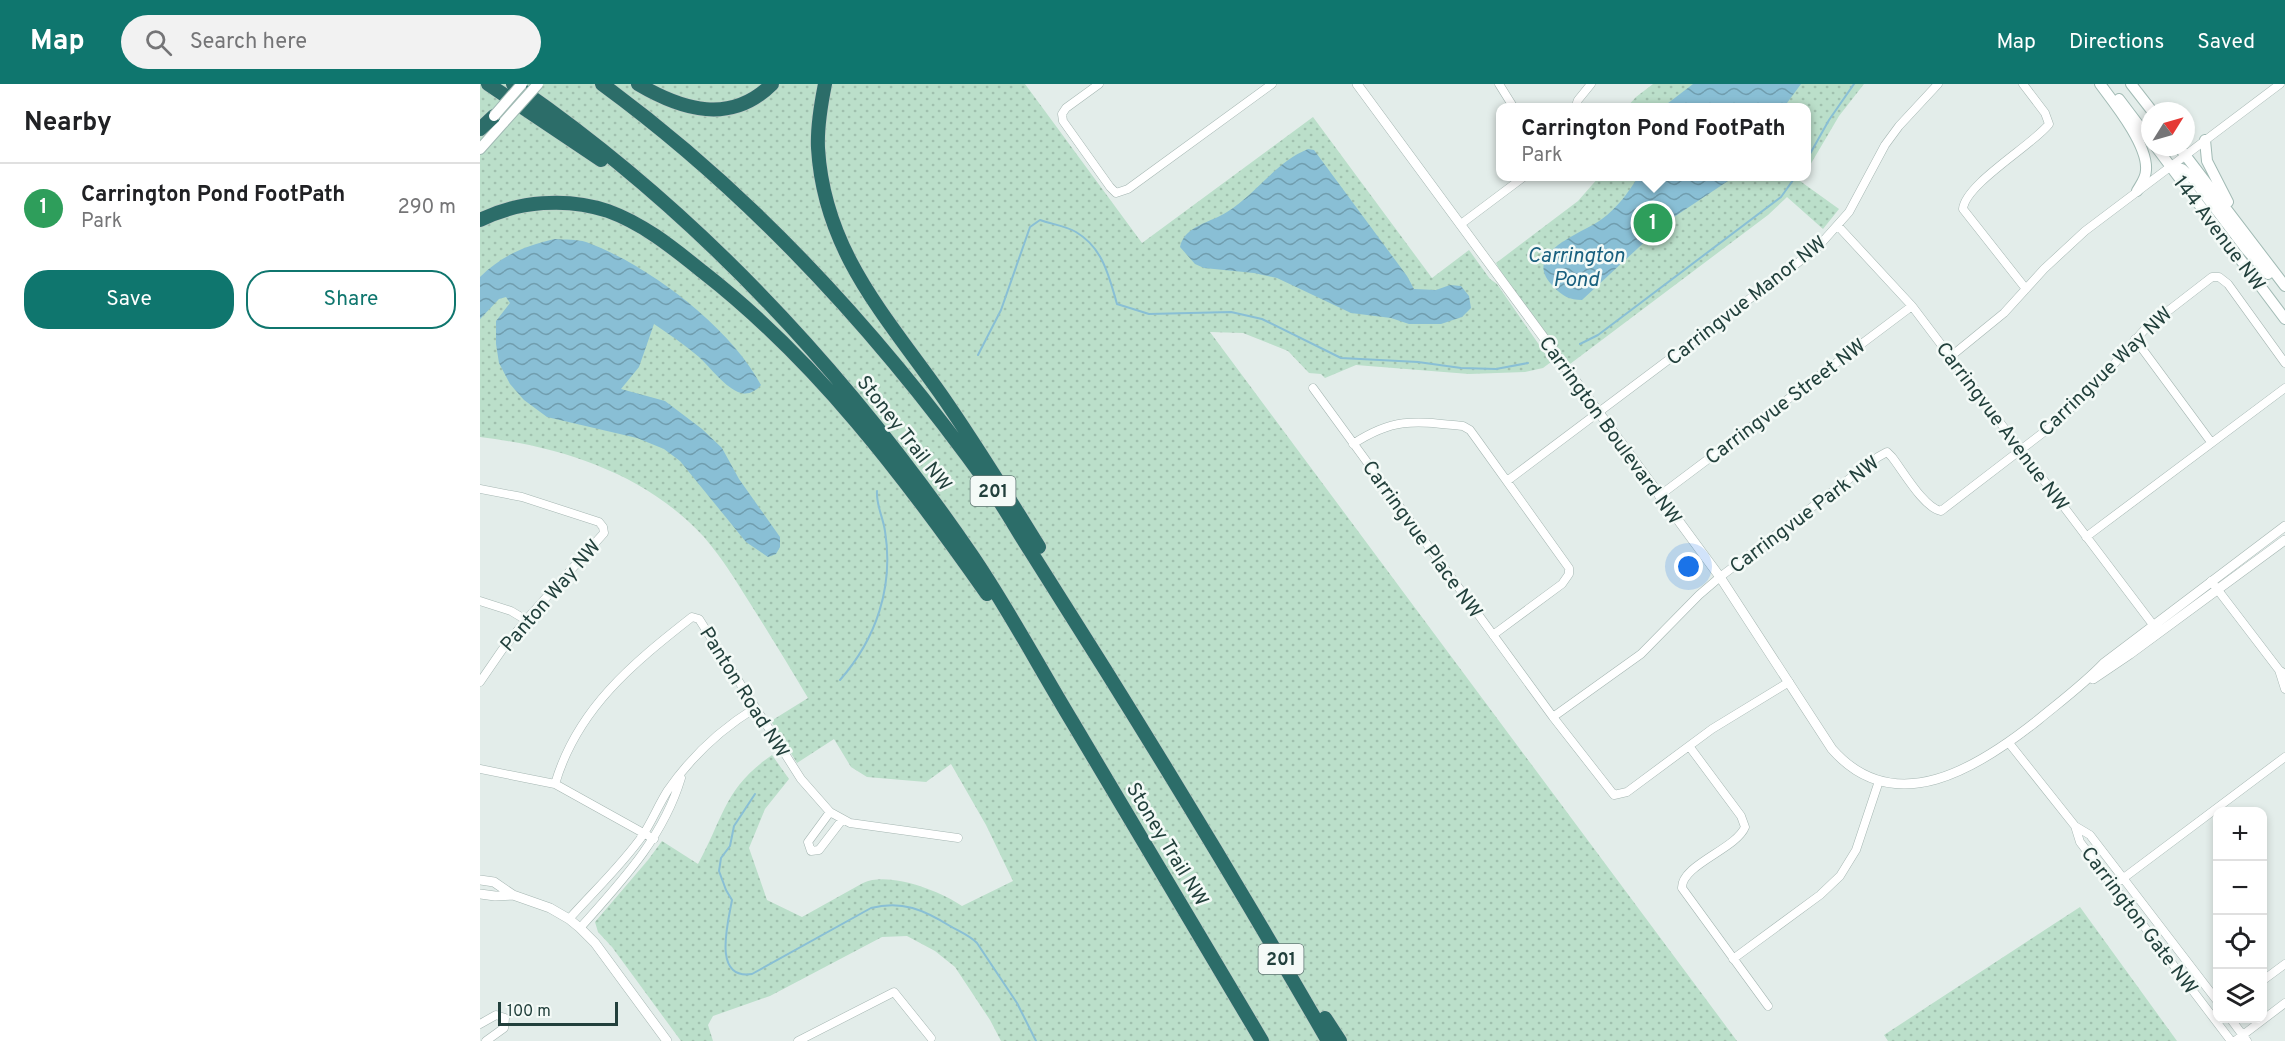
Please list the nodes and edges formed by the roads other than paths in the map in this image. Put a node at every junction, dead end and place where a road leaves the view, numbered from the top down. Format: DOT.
graph roads {
  1 [pos="489,84"];
  2 [pos="513,84"];
  3 [pos="522,84"];
  4 [pos="537,84"];
  5 [pos="602,84"];
  6 [pos="638,84"];
  7 [pos="772,84"];
  8 [pos="820,84"];
  9 [pos="825,84"];
  10 [pos="1099,84"];
  11 [pos="1272,84"];
  12 [pos="1357,84"];
  13 [pos="1499,84"];
  14 [pos="1591,84"];
  15 [pos="1938,84"];
  16 [pos="2024,84"];
  17 [pos="2100,84"];
  18 [pos="2108,84"];
  19 [pos="2131,84"];
  20 [pos="2280,84"];
  21 [pos="2145,102"];
  22 [pos="1511,103"];
  23 [pos="1577,103"];
  24 [pos="820,116"];
  25 [pos="499,119"];
  26 [pos="2141,128"];
  27 [pos="480,130"];
  28 [pos="2205,140"];
  29 [pos="2195,145"];
  30 [pos="480,149"];
  31 [pos="2163,156"];
  32 [pos="2178,156"];
  33 [pos="2186,156"];
  34 [pos="2170,166"];
  35 [pos="1520,181"];
  36 [pos="2137,191"];
  37 [pos="671,209"];
  38 [pos="480,220"];
  39 [pos="1461,224"];
  40 [pos="1838,226"];
  41 [pos="2245,234"];
  42 [pos="2285,286"];
  43 [pos="2026,289"];
  44 [pos="2285,292"];
  45 [pos="1912,306"];
  46 [pos="2285,319"];
  47 [pos="2135,339"];
  48 [pos="1950,357"];
  49 [pos="2285,363"];
  50 [pos="1313,388"];
  51 [pos="2285,388"];
  52 [pos="1598,413"];
  53 [pos="2211,442"];
  54 [pos="1353,444"];
  55 [pos="2021,450"];
  56 [pos="1507,481"];
  57 [pos="480,489"];
  58 [pos="1659,496"];
  59 [pos="2285,526"];
  60 [pos="2086,537"];
  61 [pos="2285,540"];
  62 [pos="1720,577"];
  63 [pos="2211,581"];
  64 [pos="2218,590"];
  65 [pos="480,601"];
  66 [pos="526,620"];
  67 [pos="2156,629"];
  68 [pos="1493,635"];
  69 [pos="1026,644"];
  70 [pos="2282,672"];
  71 [pos="480,682"];
  72 [pos="1789,682"];
  73 [pos="2285,689"];
  74 [pos="756,708"];
  75 [pos="1553,717"];
  76 [pos="1142,729"];
  77 [pos="2009,743"];
  78 [pos="1689,746"];
  79 [pos="2285,757"];
  80 [pos="480,769"];
  81 [pos="683,774"];
  82 [pos="1879,781"];
  83 [pos="555,784"];
  84 [pos="830,812"];
  85 [pos="842,820"];
  86 [pos="2075,826"];
  87 [pos="644,833"];
  88 [pos="958,838"];
  89 [pos="654,839"];
  90 [pos="1234,877"];
  91 [pos="2123,879"];
  92 [pos="480,880"];
  93 [pos="1171,886"];
  94 [pos="2113,886"];
  95 [pos="480,894"];
  96 [pos="513,895"];
  97 [pos="570,919"];
  98 [pos="580,928"];
  99 [pos="1733,959"];
  100 [pos="2285,964"];
  101 [pos="2267,977"];
  102 [pos="2213,997"];
  103 [pos="2285,1003"];
  104 [pos="1768,1006"];
  105 [pos="2213,1013"];
  106 [pos="2220,1023"];
  107 [pos="2234,1023"];
  108 [pos="480,1024"];
  109 [pos="931,1038"];
  110 [pos="2245,1038"];
  111 [pos="486,1041"];
  112 [pos="667,1041"];
  113 [pos="798,1041"];
  114 [pos="1254,1041"];
  115 [pos="1262,1041"];
  116 [pos="1328,1041"];
  117 [pos="1340,1041"];
  118 [pos="2233,1041"];
  1 -- 37 [label="highway"];
  2 -- 37 [label="highway, Stoney Trail NW / 201"];
  3 -- 25 [label="main road, bridge"];
  4 -- 25 [label="main road, bridge"];
  5 -- 76 [label="highway, Stoney Trail NW / 201"];
  6 -- 7 [label="highway"];
  8 -- 24 [label="highway"];
  9 -- 24 [label="highway"];
  10 -- 11 [label="street"];
  12 -- 39 [label="street, Carrington Boulevard NW"];
  13 -- 22 [label="street"];
  14 -- 23 [label="street"];
  15 -- 40 [label="street, Carringvue Manor NW"];
  16 -- 43 [label="street"];
  17 -- 36 [label="main road"];
  18 -- 26 [label="main road"];
  19 -- 21 [label="main road"];
  20 -- 28 [label="street"];
  24 -- 76 [label="highway"];
  25 -- 27 [label="highway"];
  25 -- 30 [label="main road"];
  28 -- 29 [label="street"];
  28 -- 41 [label="main road"];
  31 -- 34 [label="main road, 144 Avenue NW"];
  32 -- 34 [label="street"];
  33 -- 41 [label="main road, 144 Avenue NW"];
  34 -- 36 [label="street"];
  34 -- 44 [label="main road"];
  34 -- 46 [label="main road, 144 Avenue NW"];
  35 -- 39 [label="street"];
  36 -- 43 [label="street"];
  37 -- 69 [label="highway, Stoney Trail NW / 201"];
  38 -- 69 [label="highway"];
  39 -- 52 [label="street, Carrington Boulevard NW"];
  40 -- 45 [label="street, Carringvue Avenue NW"];
  40 -- 52 [label="street, Carringvue Manor NW"];
  41 -- 42 [label="main road, 144 Avenue NW"];
  43 -- 48 [label="street"];
  45 -- 48 [label="street, Carringvue Avenue NW"];
  45 -- 58 [label="street, Carringvue Street NW"];
  47 -- 49 [label="street, Carringvue Way NW"];
  47 -- 53 [label="street"];
  47 -- 55 [label="street, Carringvue Way NW"];
  48 -- 55 [label="street, Carringvue Avenue NW"];
  50 -- 54 [label="street"];
  51 -- 53 [label="street"];
  52 -- 56 [label="street, Carringvue Manor NW"];
  52 -- 58 [label="street, Carrington Boulevard NW"];
  53 -- 60 [label="street"];
  54 -- 56 [label="street, Carringvue Place NW"];
  54 -- 68 [label="street, Carringvue Place NW"];
  55 -- 60 [label="street, Carringvue Avenue NW"];
  55 -- 62 [label="street, Carringvue Park NW"];
  56 -- 68 [label="street, Carringvue Place NW"];
  57 -- 66 [label="street, Panton Way NW"];
  58 -- 62 [label="street, Carrington Boulevard NW"];
  59 -- 63 [label="street, Carrington Boulevard NW"];
  60 -- 67 [label="street, Carringvue Avenue NW"];
  61 -- 64 [label="street, Carrington Boulevard NW"];
  62 -- 72 [label="street, Carrington Boulevard NW"];
  62 -- 75 [label="street"];
  63 -- 64 [label="street"];
  63 -- 67 [label="street, Carrington Boulevard NW"];
  64 -- 67 [label="street, Carrington Boulevard NW"];
  64 -- 70 [label="street"];
  65 -- 66 [label="street"];
  66 -- 71 [label="street, Panton Way NW"];
  67 -- 77 [label="street, Carrington Boulevard NW"];
  68 -- 75 [label="street, Carringvue Place NW"];
  69 -- 93 [label="highway, Stoney Trail NW / 201"];
  70 -- 73 [label="street"];
  72 -- 78 [label="street, Carringvue Place NW"];
  72 -- 82 [label="street, Carrington Boulevard NW"];
  74 -- 81 [label="street"];
  74 -- 83 [label="street, Panton Road NW"];
  74 -- 84 [label="street, Panton Road NW"];
  75 -- 78 [label="street, Carringvue Place NW"];
  76 -- 90 [label="highway, Stoney Trail NW / 201"];
  77 -- 82 [label="street, Carrington Boulevard NW"];
  77 -- 86 [label="street, Carrington Gate NW"];
  78 -- 99 [label="street"];
  79 -- 91 [label="street"];
  80 -- 83 [label="street"];
  81 -- 87 [label="street"];
  81 -- 89 [label="street"];
  82 -- 99 [label="street"];
  83 -- 87 [label="street"];
  84 -- 85 [label="street, Panton Road NW"];
  84 -- 85 [label="street"];
  85 -- 88 [label="street, Panton Road NW"];
  86 -- 91 [label="street, Carrington Gate NW"];
  86 -- 94 [label="street, Carrington Gate NW"];
  87 -- 89 [label="street"];
  87 -- 97 [label="street"];
  89 -- 98 [label="street"];
  90 -- 116 [label="highway, Stoney Trail NW / 201"];
  90 -- 117 [label="highway"];
  91 -- 94 [label="street"];
  91 -- 102 [label="street, Carrington Gate NW"];
  92 -- 96 [label="street"];
  93 -- 114 [label="highway"];
  93 -- 115 [label="highway, Stoney Trail NW / 201"];
  94 -- 105 [label="street, Carrington Gate NW"];
  95 -- 96 [label="street"];
  96 -- 97 [label="street"];
  97 -- 98 [label="street"];
  98 -- 112 [label="street"];
  99 -- 104 [label="street"];
  100 -- 101 [label="street"];
  103 -- 110 [label="street"];
  106 -- 118 [label="street, Carrington Gate NW"];
  107 -- 110 [label="street"];
  108 -- 111 [label="street"];
  109 -- 113 [label="street"];
  110 -- 118 [label="street"];
}
